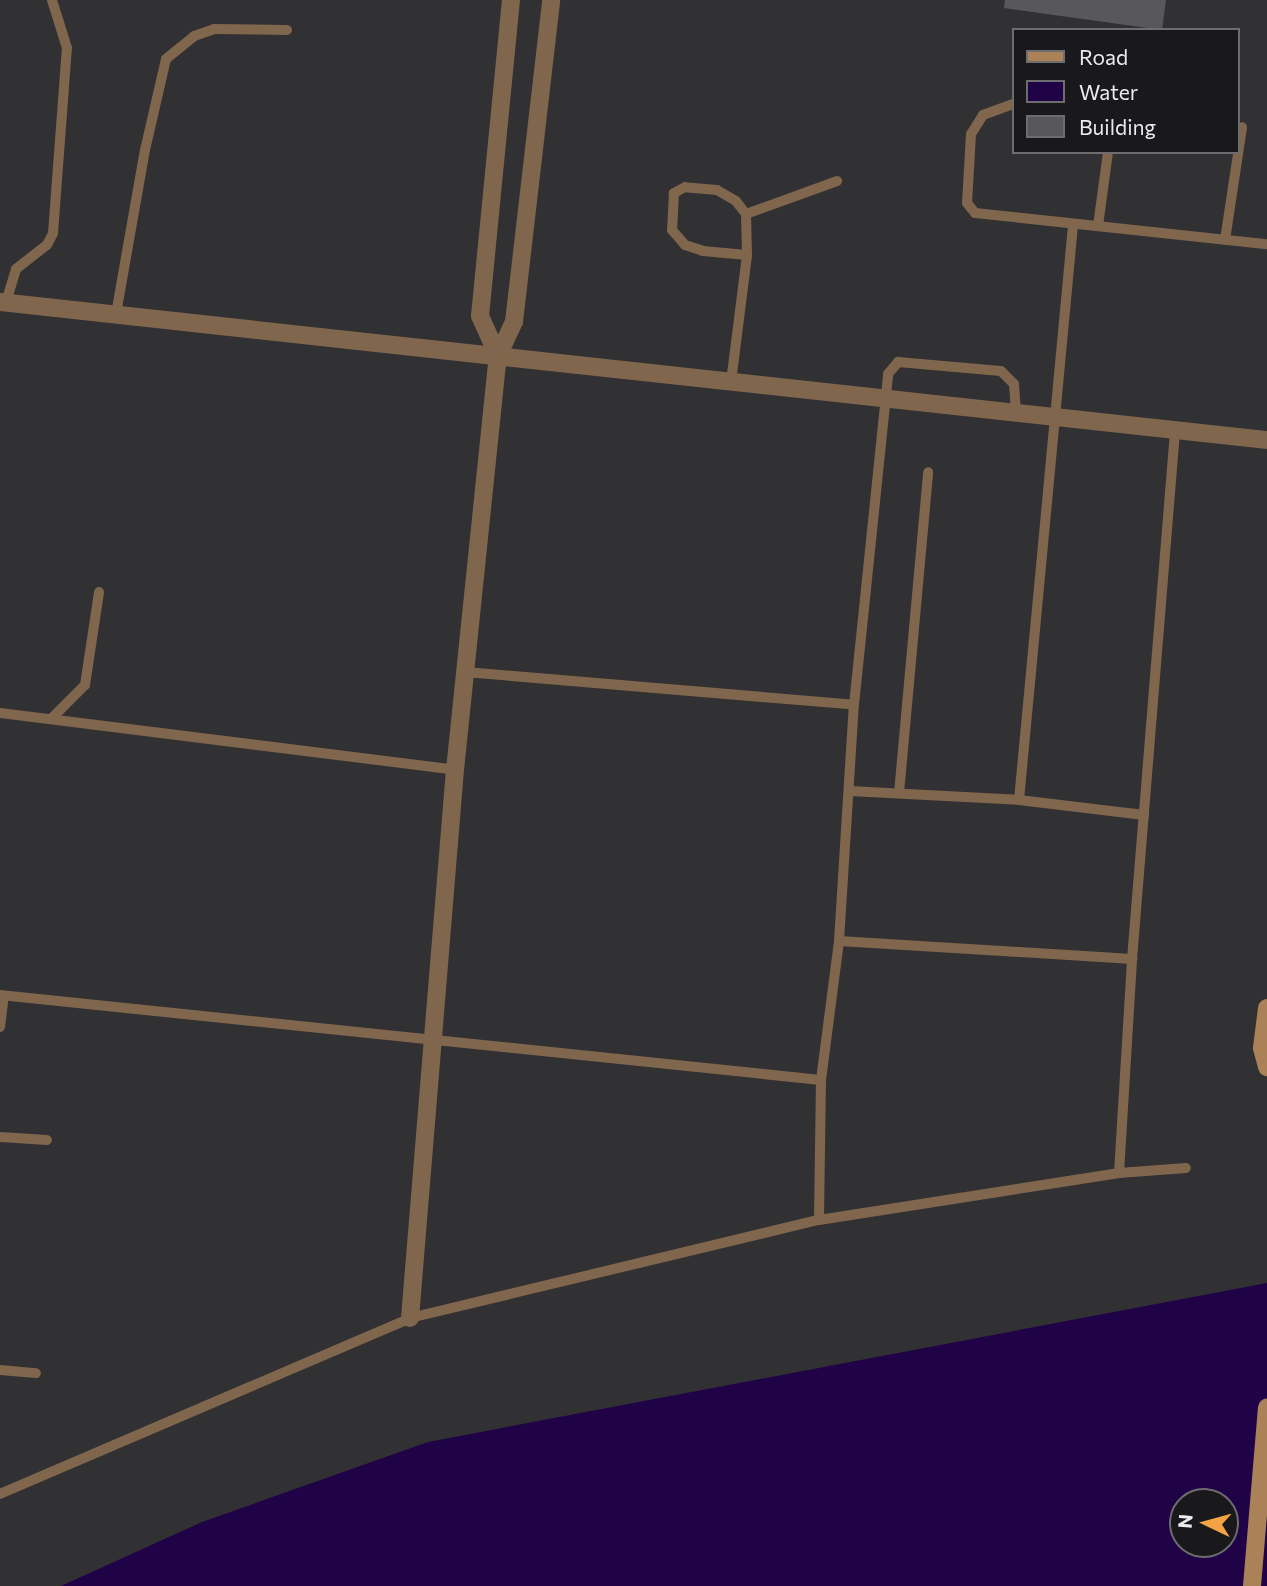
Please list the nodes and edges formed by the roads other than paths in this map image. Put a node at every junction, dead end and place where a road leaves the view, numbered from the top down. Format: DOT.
graph roads {
  1 [pos="52,0"];
  2 [pos="511,0"];
  3 [pos="551,0"];
  4 [pos="287,30"];
  5 [pos="1012,104"];
  6 [pos="1242,127"];
  7 [pos="1239,147"];
  8 [pos="1108,154"];
  9 [pos="1238,154"];
  10 [pos="837,181"];
  11 [pos="746,215"];
  12 [pos="1073,225"];
  13 [pos="1098,226"];
  14 [pos="1225,240"];
  15 [pos="1267,244"];
  16 [pos="747,255"];
  17 [pos="3,302"];
  18 [pos="116,314"];
  19 [pos="498,356"];
  20 [pos="731,382"];
  21 [pos="885,400"];
  22 [pos="1016,414"];
  23 [pos="1056,419"];
  24 [pos="1175,432"];
  25 [pos="1266,440"];
  26 [pos="928,472"];
  27 [pos="99,592"];
  28 [pos="465,672"];
  29 [pos="854,705"];
  30 [pos="0,713"];
  31 [pos="51,719"];
  32 [pos="454,770"];
  33 [pos="849,791"];
  34 [pos="899,793"];
  35 [pos="1019,800"];
  36 [pos="1144,815"];
  37 [pos="839,941"];
  38 [pos="1132,959"];
  39 [pos="2,995"];
  40 [pos="1267,1008"];
  41 [pos="0,1027"];
  42 [pos="432,1037"];
  43 [pos="1267,1067"];
  44 [pos="821,1080"];
  45 [pos="0,1137"];
  46 [pos="47,1140"];
  47 [pos="1186,1168"];
  48 [pos="1119,1173"];
  49 [pos="819,1220"];
  50 [pos="410,1318"];
  51 [pos="0,1370"];
  52 [pos="36,1373"];
  53 [pos="1267,1408"];
  54 [pos="0,1494"];
  55 [pos="1252,1586"];
  1 -- 17 [label="lane"];
  2 -- 19 [label="street"];
  3 -- 19 [label="street"];
  4 -- 18 [label="lane"];
  5 -- 12 [label="lane"];
  6 -- 7 [label="lane"];
  8 -- 13 [label="lane"];
  9 -- 14 [label="lane"];
  10 -- 11 [label="lane"];
  11 -- 16 [label="lane"];
  11 -- 16 [label="lane"];
  12 -- 13 [label="lane"];
  12 -- 23 [label="lane"];
  13 -- 14 [label="lane"];
  14 -- 15 [label="lane"];
  16 -- 20 [label="lane"];
  17 -- 18 [label="street"];
  18 -- 19 [label="street"];
  19 -- 20 [label="street"];
  19 -- 28 [label="street"];
  20 -- 21 [label="street"];
  21 -- 22 [label="street"];
  21 -- 22 [label="lane"];
  21 -- 29 [label="lane"];
  22 -- 23 [label="street"];
  23 -- 24 [label="street"];
  23 -- 35 [label="lane"];
  24 -- 25 [label="street"];
  24 -- 36 [label="lane"];
  26 -- 34 [label="lane"];
  27 -- 31 [label="lane"];
  28 -- 29 [label="lane"];
  28 -- 32 [label="street"];
  29 -- 33 [label="lane"];
  30 -- 31 [label="lane"];
  31 -- 32 [label="lane"];
  32 -- 42 [label="street"];
  33 -- 34 [label="lane"];
  33 -- 37 [label="lane"];
  34 -- 35 [label="lane"];
  35 -- 36 [label="lane"];
  36 -- 38 [label="lane"];
  37 -- 38 [label="lane"];
  37 -- 44 [label="lane"];
  38 -- 48 [label="lane"];
  39 -- 41 [label="lane"];
  39 -- 42 [label="lane"];
  40 -- 43 [label="main road"];
  42 -- 44 [label="lane"];
  42 -- 50 [label="street"];
  44 -- 49 [label="lane"];
  45 -- 46 [label="lane"];
  47 -- 48 [label="lane"];
  48 -- 49 [label="lane"];
  49 -- 50 [label="lane"];
  50 -- 54 [label="lane"];
  51 -- 52 [label="lane"];
  53 -- 55 [label="main road"];
}
